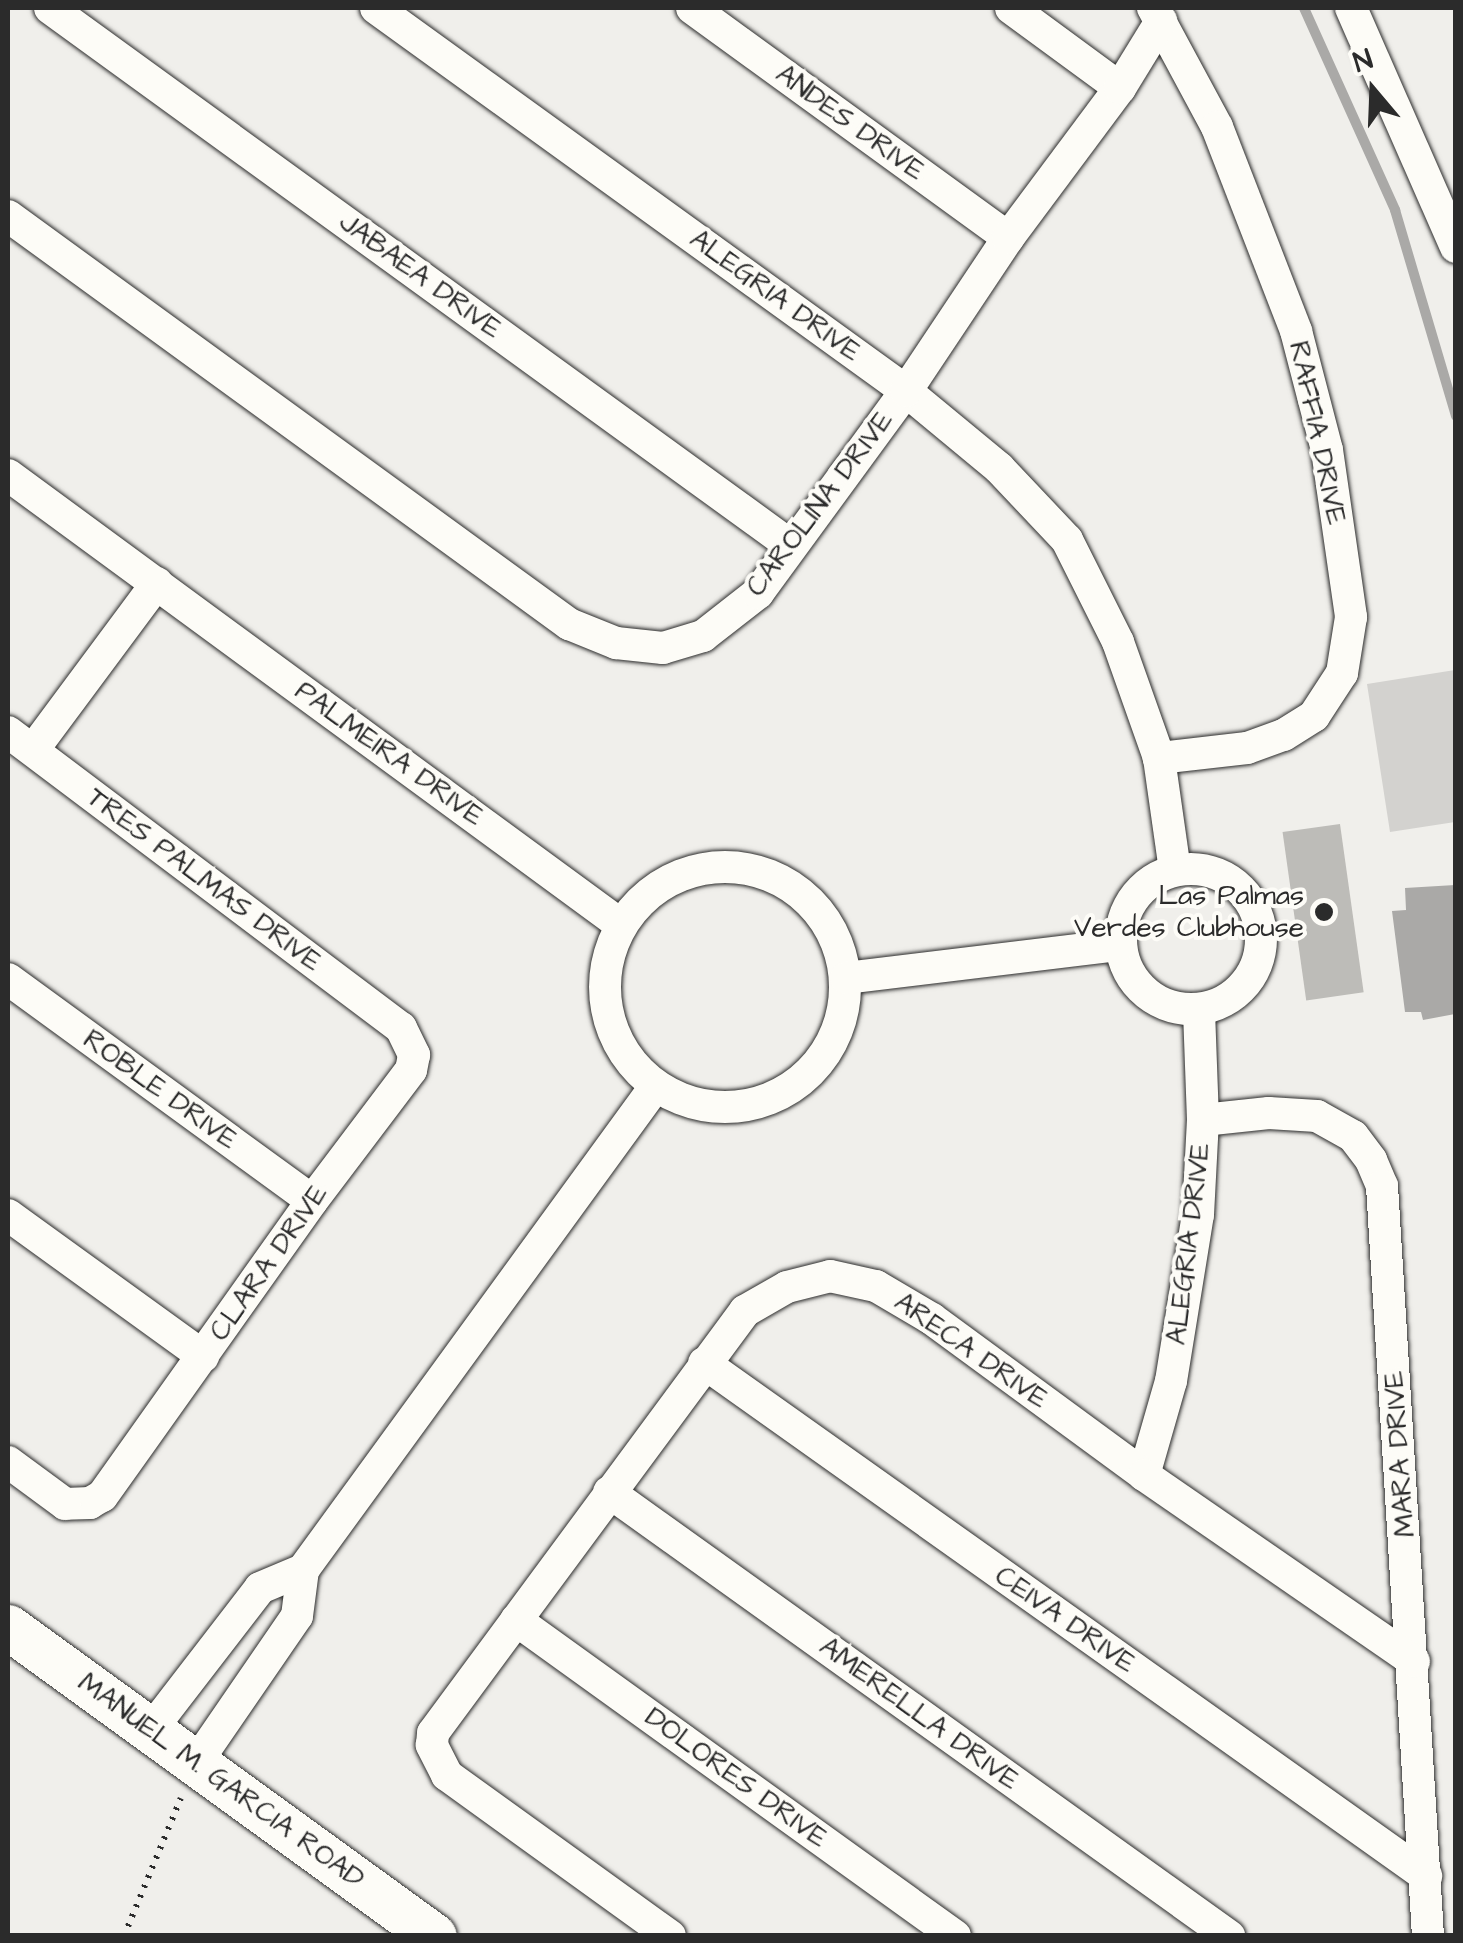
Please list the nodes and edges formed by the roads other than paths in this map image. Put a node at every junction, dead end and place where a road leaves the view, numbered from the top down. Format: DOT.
graph roads {
  1 [pos="50,8"];
  2 [pos="376,8"];
  3 [pos="692,8"];
  4 [pos="1011,8"];
  5 [pos="1352,8"];
  6 [pos="1157,14"];
  7 [pos="1120,88"];
  8 [pos="8,216"];
  9 [pos="1008,238"];
  10 [pos="1456,247"];
  11 [pos="906,391"];
  12 [pos="8,475"];
  13 [pos="790,545"];
  14 [pos="157,582"];
  15 [pos="20,741"];
  16 [pos="1159,758"];
  17 [pos="1175,870"];
  18 [pos="620,924"];
  19 [pos="1120,945"];
  20 [pos="846,978"];
  21 [pos="8,979"];
  22 [pos="1199,1009"];
  23 [pos="400,1028"];
  24 [pos="655,1086"];
  25 [pos="1203,1120"];
  26 [pos="312,1201"];
  27 [pos="8,1215"];
  28 [pos="203,1356"];
  29 [pos="704,1364"];
  30 [pos="8,1462"];
  31 [pos="1144,1475"];
  32 [pos="609,1492"];
  33 [pos="303,1570"];
  34 [pos="516,1620"];
  35 [pos="8,1627"];
  36 [pos="1414,1661"];
  37 [pos="150,1731"];
  38 [pos="196,1763"];
  39 [pos="1426,1876"];
  40 [pos="434,1936"];
  41 [pos="670,1936"];
  42 [pos="955,1936"];
  43 [pos="1229,1936"];
  44 [pos="1428,1936"];
  1 -- 13 [label="street, JABAEA DRIVE"];
  2 -- 11 [label="street, ALEGRIA DRIVE"];
  3 -- 9 [label="street, ANDES DRIVE"];
  4 -- 7 [label="street"];
  5 -- 10 [label="street"];
  6 -- 7 [label="street, CAROLINA DRIVE"];
  6 -- 16 [label="street, RAFFIA DRIVE"];
  7 -- 9 [label="street, CAROLINA DRIVE"];
  8 -- 13 [label="street, CAROLINA DRIVE"];
  9 -- 11 [label="street, CAROLINA DRIVE"];
  11 -- 13 [label="street, CAROLINA DRIVE"];
  11 -- 16 [label="street, ALEGRIA DRIVE"];
  12 -- 14 [label="street, PALMEIRA DRIVE"];
  14 -- 15 [label="street"];
  14 -- 18 [label="street, PALMEIRA DRIVE"];
  15 -- 23 [label="street, TRES PALMAS DRIVE"];
  16 -- 17 [label="street, ALEGRIA DRIVE"];
  17 -- 19 [label="street"];
  17 -- 22 [label="street"];
  18 -- 20 [label="street"];
  18 -- 24 [label="street"];
  19 -- 20 [label="street"];
  19 -- 22 [label="street"];
  20 -- 24 [label="street"];
  21 -- 26 [label="street, ROBLE DRIVE"];
  22 -- 25 [label="street, ALEGRIA DRIVE"];
  23 -- 26 [label="street, CLARA DRIVE"];
  24 -- 33 [label="street"];
  25 -- 31 [label="street, ALEGRIA DRIVE"];
  25 -- 36 [label="street, MARA DRIVE"];
  26 -- 28 [label="street, CLARA DRIVE"];
  27 -- 28 [label="street"];
  28 -- 30 [label="street, CLARA DRIVE"];
  29 -- 31 [label="street, ARECA DRIVE"];
  29 -- 32 [label="street, ARECA DRIVE"];
  29 -- 39 [label="street, CEIVA DRIVE"];
  31 -- 36 [label="street, ARECA DRIVE"];
  32 -- 34 [label="street, ARECA DRIVE"];
  32 -- 43 [label="street, AMERELLA DRIVE"];
  33 -- 37 [label="street"];
  33 -- 38 [label="street"];
  34 -- 41 [label="street, ARECA DRIVE"];
  34 -- 42 [label="street, DOLORES DRIVE"];
  35 -- 37 [label="main road, MANUEL M. GARCIA ROAD"];
  36 -- 39 [label="street, MARA DRIVE"];
  37 -- 38 [label="main road, MANUEL M. GARCIA ROAD"];
  38 -- 40 [label="main road, MANUEL M. GARCIA ROAD"];
  39 -- 44 [label="street, MARA DRIVE"];
}
